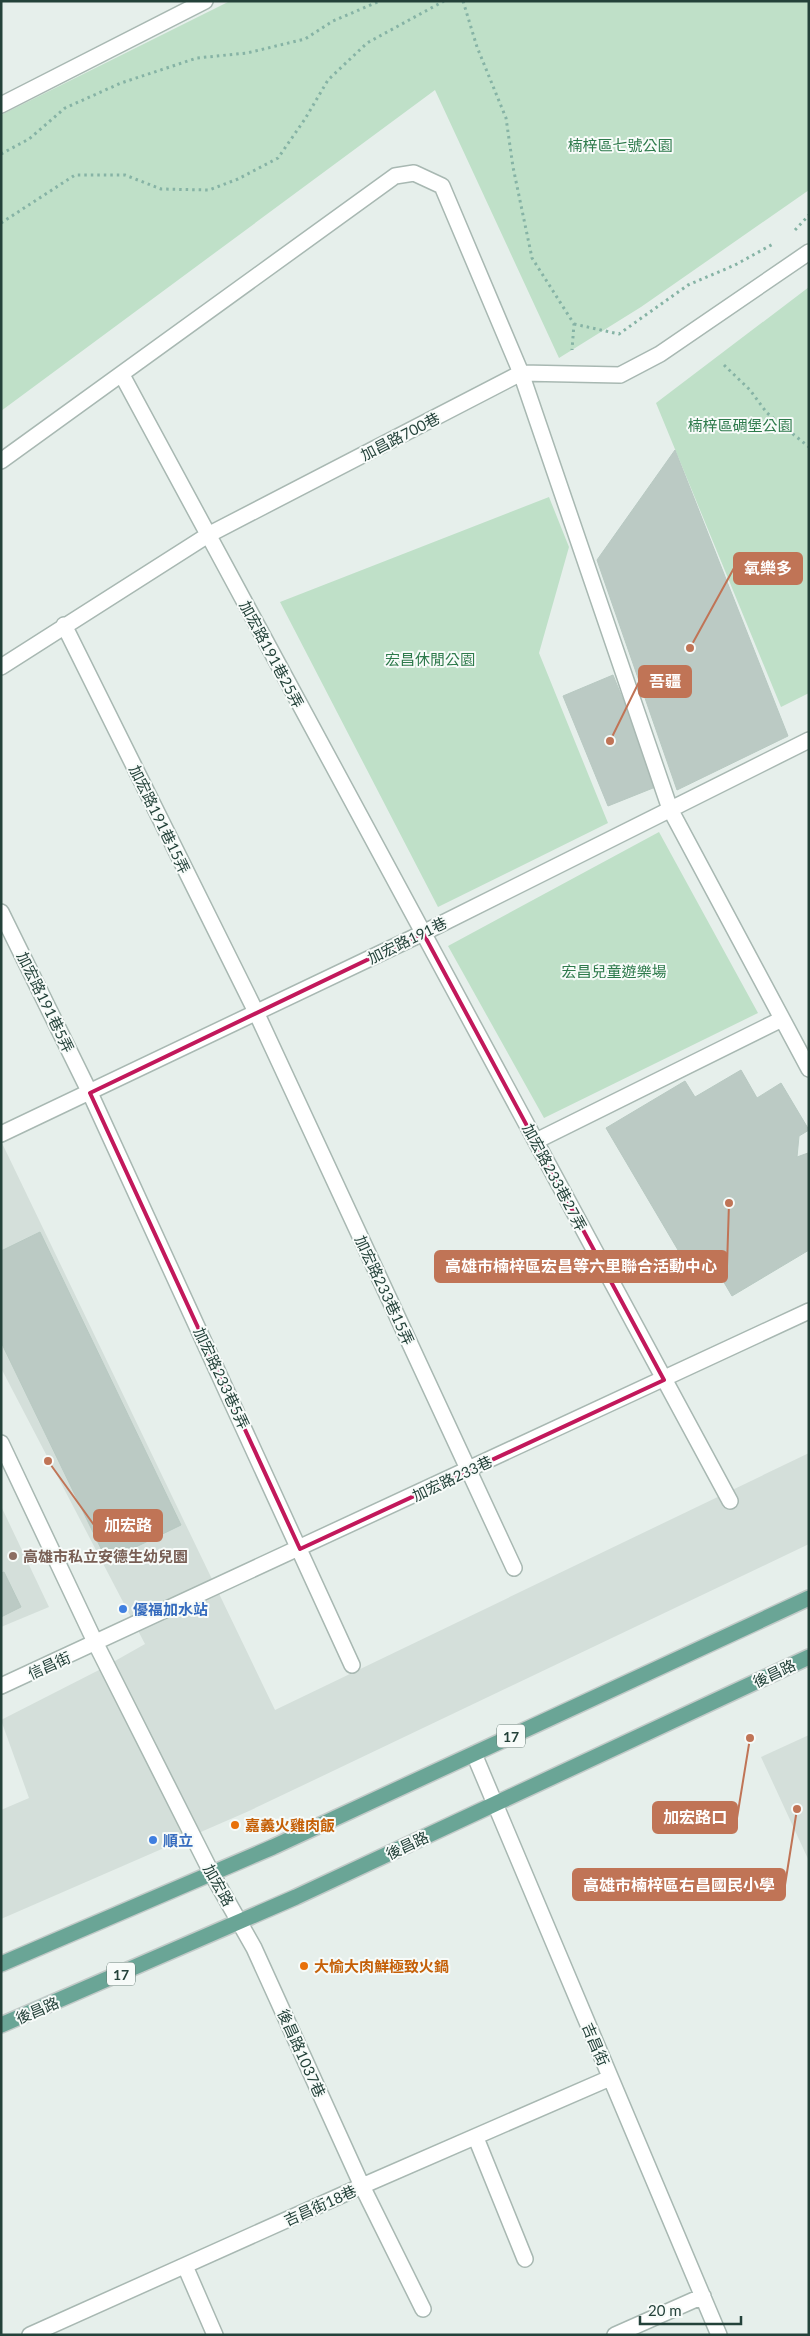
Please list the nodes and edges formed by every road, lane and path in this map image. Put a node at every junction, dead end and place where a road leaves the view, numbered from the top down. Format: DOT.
graph roads {
  1 [pos="205,1"];
  2 [pos="380,1"];
  3 [pos="444,1"];
  4 [pos="462,1"];
  5 [pos="1,105"];
  6 [pos="1,154"];
  7 [pos="809,215"];
  8 [pos="1,223"];
  9 [pos="791,233"];
  10 [pos="775,242"];
  11 [pos="809,252"];
  12 [pos="574,324"];
  13 [pos="724,365"];
  14 [pos="521,373"];
  15 [pos="122,374"];
  16 [pos="570,375"];
  17 [pos="809,447"];
  18 [pos="1,461"];
  19 [pos="208,534"];
  20 [pos="64,625"];
  21 [pos="1,667"];
  22 [pos="809,740"];
  23 [pos="670,809"];
  24 [pos="1,912"];
  25 [pos="423,933"];
  26 [pos="256,1012"];
  27 [pos="782,1019"];
  28 [pos="809,1069"];
  29 [pos="90,1092"];
  30 [pos="1,1134"];
  31 [pos="536,1141"];
  32 [pos="809,1311"];
  33 [pos="664,1380"];
  34 [pos="1,1444"];
  35 [pos="469,1470"];
  36 [pos="730,1501"];
  37 [pos="300,1549"];
  38 [pos="514,1568"];
  39 [pos="809,1598"];
  40 [pos="96,1644"];
  41 [pos="809,1657"];
  42 [pos="352,1665"];
  43 [pos="1,1686"];
  44 [pos="474,1754"];
  45 [pos="495,1804"];
  46 [pos="212,1874"];
  47 [pos="240,1922"];
  48 [pos="1,1964"];
  49 [pos="1,2026"];
  50 [pos="610,2078"];
  51 [pos="476,2138"];
  52 [pos="362,2186"];
  53 [pos="525,2259"];
  54 [pos="185,2266"];
  55 [pos="703,2296"];
  56 [pos="423,2309"];
  57 [pos="30,2335"];
  58 [pos="215,2335"];
  59 [pos="615,2335"];
  60 [pos="719,2335"];
  1 -- 5 [label="street"];
  2 -- 6 [label="path"];
  3 -- 8 [label="path"];
  4 -- 12 [label="path"];
  7 -- 9 [label="path"];
  10 -- 12 [label="path"];
  11 -- 16 [label="street, 加昌路700巷"];
  12 -- 16 [label="path"];
  13 -- 17 [label="path"];
  14 -- 15 [label="street"];
  14 -- 16 [label="street, 加昌路700巷"];
  14 -- 19 [label="street, 加昌路700巷"];
  14 -- 23 [label="street"];
  15 -- 18 [label="street"];
  15 -- 19 [label="street, 加宏路191巷25弄"];
  19 -- 20 [label="street, 加昌路700巷"];
  19 -- 25 [label="street, 加宏路191巷25弄"];
  20 -- 21 [label="street, 加昌路700巷"];
  20 -- 26 [label="street, 加宏路191巷15弄"];
  22 -- 23 [label="street, 加宏路191巷"];
  23 -- 25 [label="street, 加宏路191巷"];
  23 -- 27 [label="street"];
  24 -- 29 [label="street, 加宏路191巷5弄"];
  25 -- 26 [label="street, 加宏路191巷"];
  25 -- 31 [label="street, 加宏路233巷27弄"];
  26 -- 29 [label="street, 加宏路191巷"];
  26 -- 35 [label="street, 加宏路233巷15弄"];
  27 -- 28 [label="street"];
  27 -- 31 [label="street"];
  29 -- 30 [label="street, 加宏路191巷"];
  29 -- 37 [label="street, 加宏路233巷5弄"];
  31 -- 33 [label="street, 加宏路233巷27弄"];
  32 -- 33 [label="street, 加宏路233巷"];
  33 -- 35 [label="street, 加宏路233巷"];
  33 -- 36 [label="street, 加宏路233巷27弄"];
  34 -- 40 [label="street, 加宏路"];
  35 -- 37 [label="street, 加宏路233巷"];
  35 -- 38 [label="street, 加宏路233巷15弄"];
  37 -- 40 [label="street, 加宏路233巷"];
  37 -- 42 [label="street, 加宏路233巷5弄"];
  39 -- 44 [label="main road, 17"];
  40 -- 43 [label="street, 信昌街"];
  40 -- 46 [label="street, 加宏路"];
  41 -- 45 [label="main road, 後昌路 / 17"];
  44 -- 45 [label="street, 吉昌街"];
  44 -- 46 [label="main road, 17"];
  45 -- 47 [label="main road, 後昌路 / 17"];
  45 -- 50 [label="street, 吉昌街"];
  46 -- 47 [label="street, 加宏路"];
  46 -- 48 [label="main road, 17"];
  47 -- 49 [label="main road, 後昌路 / 17"];
  47 -- 52 [label="street, 後昌路1037巷"];
  50 -- 51 [label="street, 吉昌街18巷"];
  50 -- 55 [label="street, 吉昌街"];
  51 -- 52 [label="street, 吉昌街18巷"];
  51 -- 53 [label="street"];
  52 -- 54 [label="street, 吉昌街18巷"];
  52 -- 56 [label="street, 後昌路1037巷"];
  54 -- 57 [label="street, 吉昌街18巷"];
  54 -- 58 [label="street"];
  55 -- 59 [label="street"];
  55 -- 60 [label="street, 吉昌街"];
}
